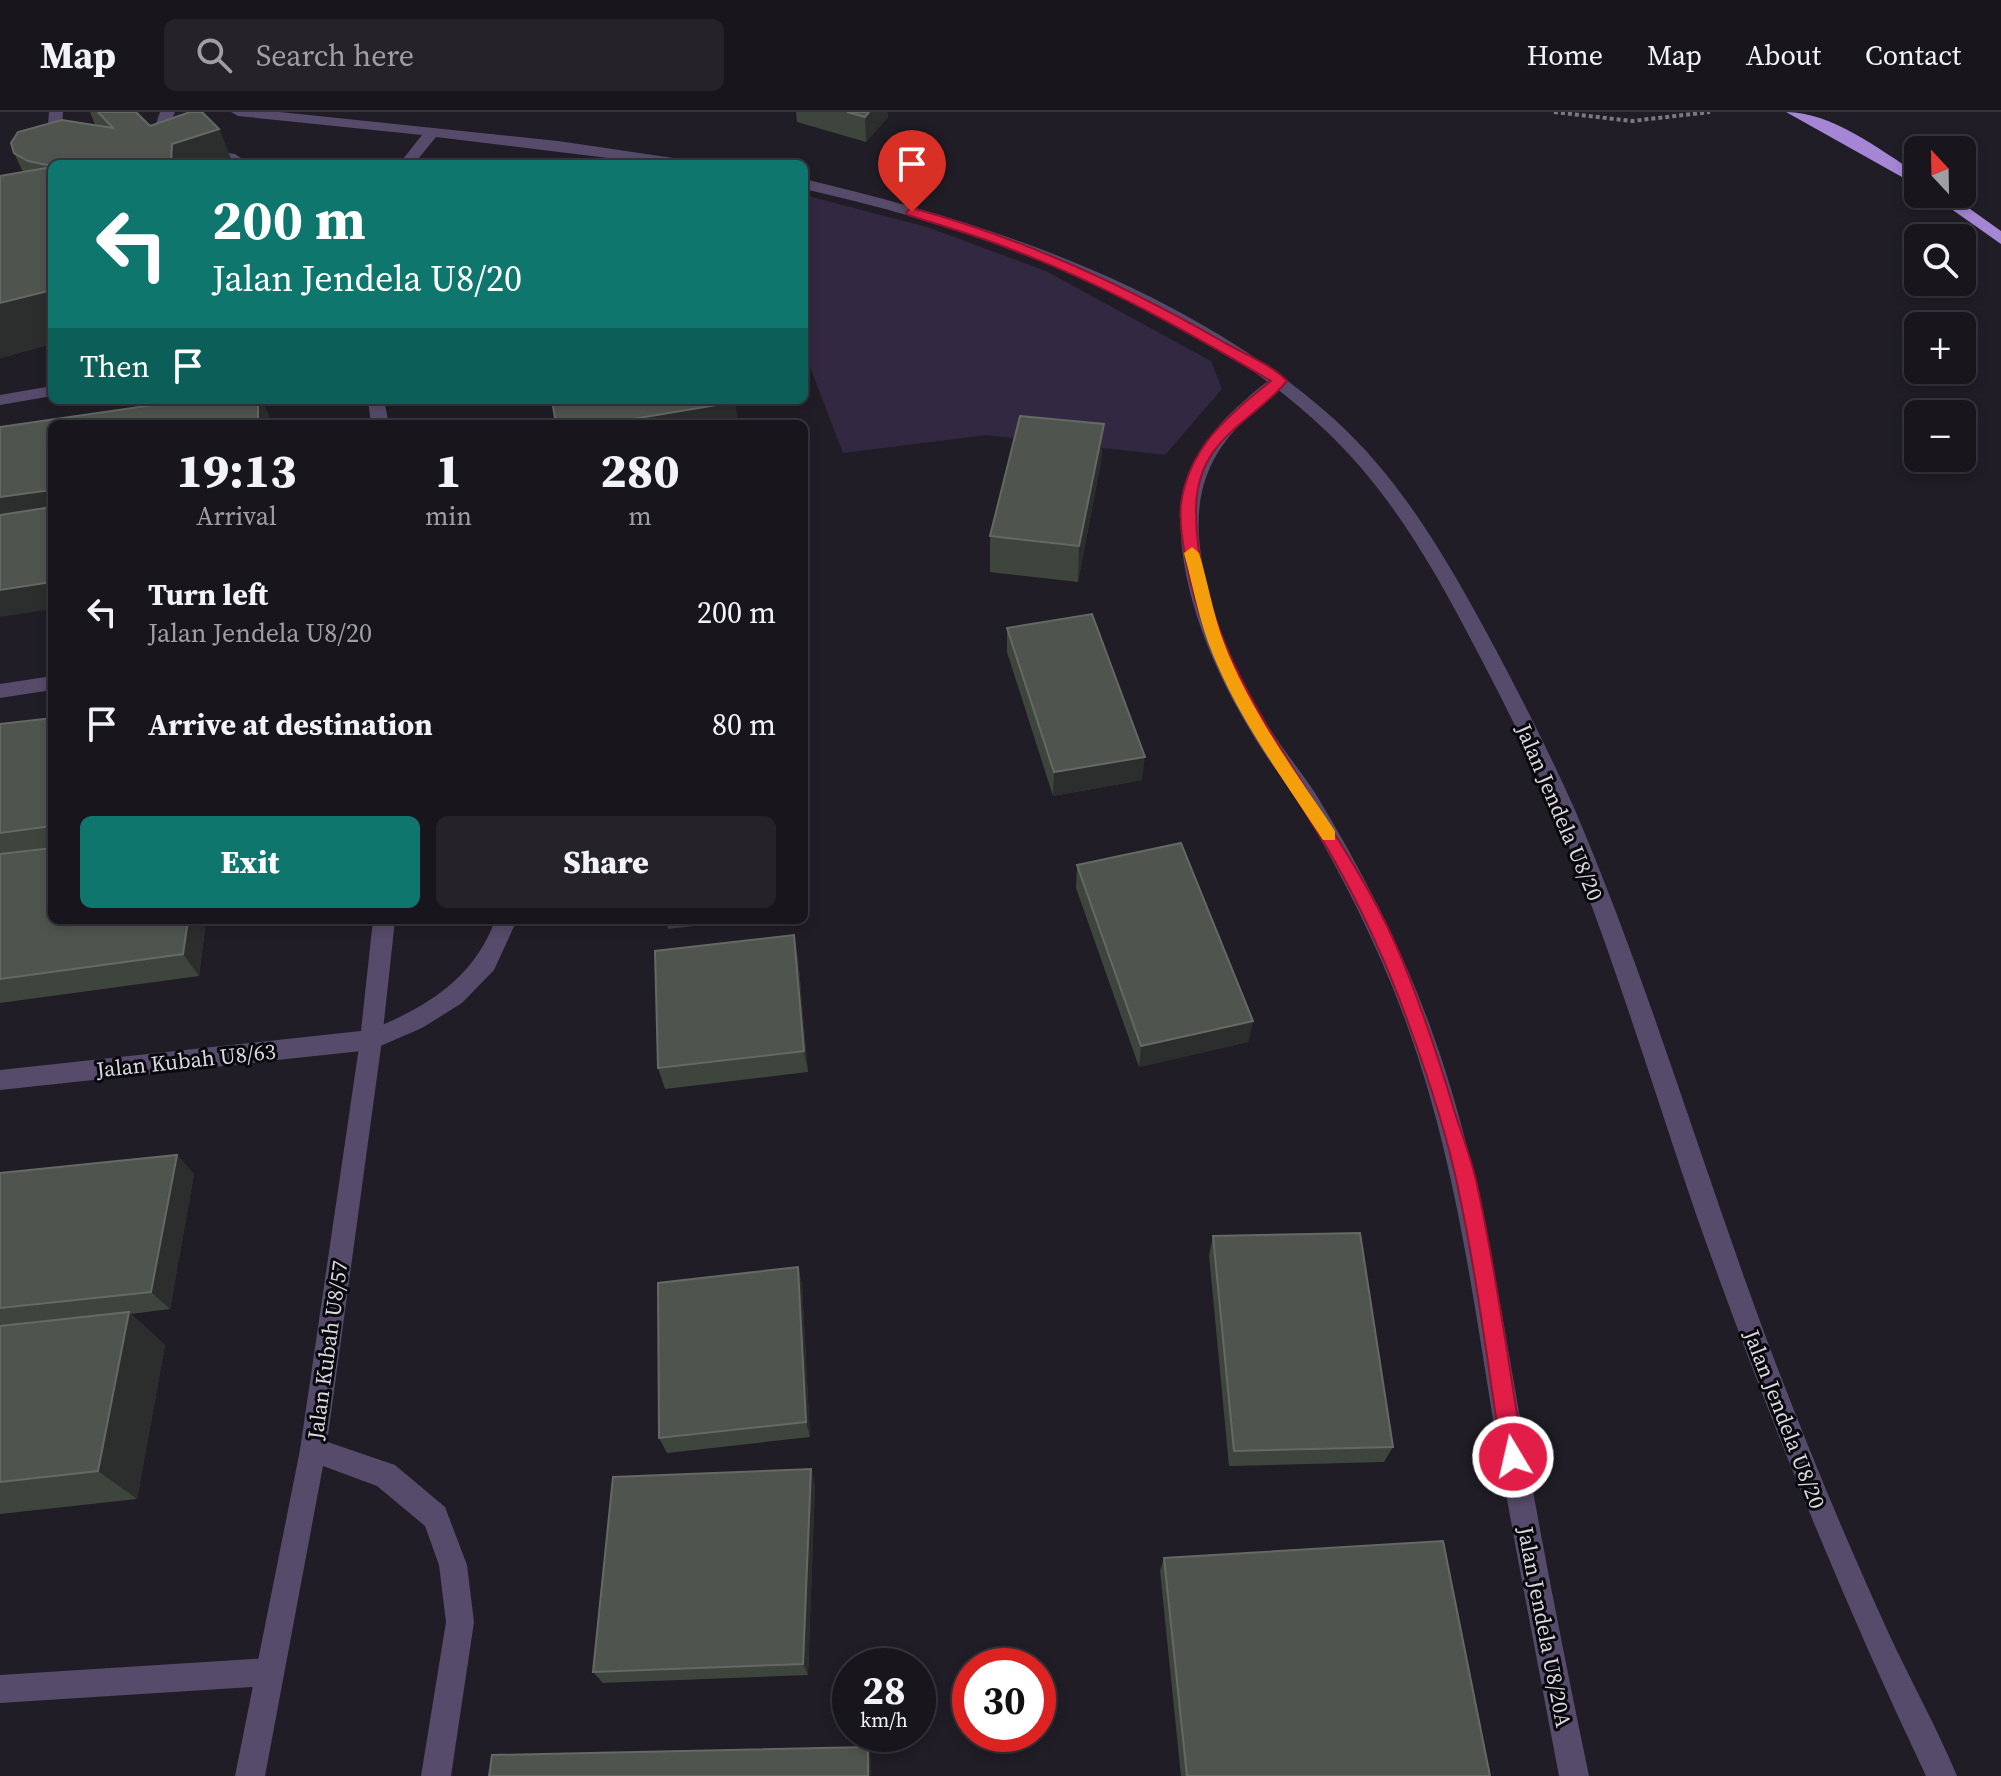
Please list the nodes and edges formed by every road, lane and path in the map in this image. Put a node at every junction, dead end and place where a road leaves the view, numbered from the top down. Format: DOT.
graph roads {
  1 [pos="56,112"];
  2 [pos="168,112"];
  3 [pos="238,112"];
  4 [pos="1554,112"];
  5 [pos="1710,112"];
  6 [pos="1794,112"];
  7 [pos="431,133"];
  8 [pos="76,151"];
  9 [pos="236,160"];
  10 [pos="409,160"];
  11 [pos="660,160"];
  12 [pos="1904,172"];
  13 [pos="808,185"];
  14 [pos="1958,208"];
  15 [pos="2001,239"];
  16 [pos="1280,381"];
  17 [pos="48,392"];
  18 [pos="0,400"];
  19 [pos="48,684"];
  20 [pos="0,691"];
  21 [pos="384,924"];
  22 [pos="505,924"];
  23 [pos="371,1040"];
  24 [pos="0,1080"];
  25 [pos="313,1450"];
  26 [pos="268,1672"];
  27 [pos="0,1689"];
  28 [pos="250,1776"];
  29 [pos="436,1776"];
  30 [pos="1574,1776"];
  31 [pos="1942,1776"];
  1 -- 8 [label="street"];
  2 -- 9 [label="street"];
  3 -- 7 [label="street"];
  4 -- 5 [label="path"];
  6 -- 12 [label="highway"];
  7 -- 10 [label="street"];
  7 -- 11 [label="street"];
  13 -- 16 [label="street, Jalan Jendela U8/20"];
  14 -- 15 [label="highway"];
  16 -- 30 [label="street, Jalan Jendela U8/20A"];
  16 -- 31 [label="street, Jalan Jendela U8/20"];
  17 -- 18 [label="street"];
  19 -- 20 [label="street"];
  21 -- 23 [label="street, Jalan Kubah U8/57"];
  22 -- 23 [label="street, Jalan Kubah U8/63"];
  23 -- 24 [label="street, Jalan Kubah U8/63"];
  23 -- 25 [label="street, Jalan Kubah U8/57"];
  25 -- 26 [label="street, Jalan Kubah U8/57"];
  25 -- 29 [label="street"];
  26 -- 27 [label="street"];
  26 -- 28 [label="street, Jalan Kubah U8/57"];
}
